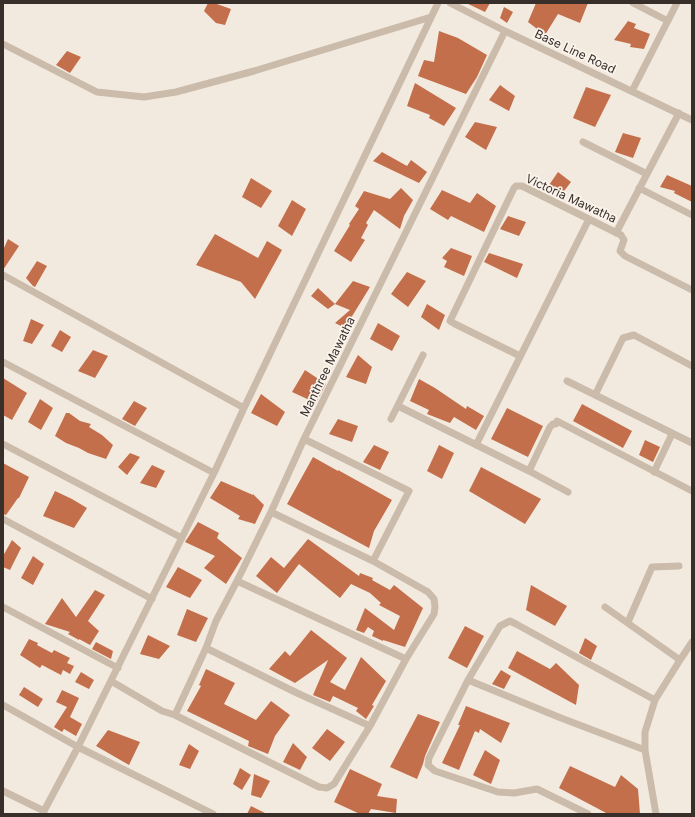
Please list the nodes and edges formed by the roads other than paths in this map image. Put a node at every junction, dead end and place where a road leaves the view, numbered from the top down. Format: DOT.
graph roads {
  1 [pos="438,3"];
  2 [pos="450,3"];
  3 [pos="633,3"];
  4 [pos="677,3"];
  5 [pos="432,17"];
  6 [pos="668,21"];
  7 [pos="505,31"];
  8 [pos="3,44"];
  9 [pos="632,91"];
  10 [pos="679,113"];
  11 [pos="692,120"];
  12 [pos="583,142"];
  13 [pos="646,174"];
  14 [pos="639,188"];
  15 [pos="692,215"];
  16 [pos="589,219"];
  17 [pos="616,233"];
  18 [pos="3,276"];
  19 [pos="692,290"];
  20 [pos="423,355"];
  21 [pos="520,356"];
  22 [pos="3,362"];
  23 [pos="692,366"];
  24 [pos="567,381"];
  25 [pos="595,395"];
  26 [pos="398,406"];
  27 [pos="244,408"];
  28 [pos="391,419"];
  29 [pos="672,434"];
  30 [pos="304,439"];
  31 [pos="692,443"];
  32 [pos="3,444"];
  33 [pos="476,445"];
  34 [pos="529,471"];
  35 [pos="654,472"];
  36 [pos="214,473"];
  37 [pos="692,491"];
  38 [pos="568,492"];
  39 [pos="271,512"];
  40 [pos="3,519"];
  41 [pos="182,538"];
  42 [pos="374,561"];
  43 [pos="679,566"];
  44 [pos="237,581"];
  45 [pos="152,599"];
  46 [pos="3,607"];
  47 [pos="605,607"];
  48 [pos="628,622"];
  49 [pos="692,642"];
  50 [pos="206,648"];
  51 [pos="406,659"];
  52 [pos="680,660"];
  53 [pos="118,668"];
  54 [pos="468,680"];
  55 [pos="111,681"];
  56 [pos="655,700"];
  57 [pos="3,705"];
  58 [pos="175,715"];
  59 [pos="370,726"];
  60 [pos="78,747"];
  61 [pos="644,750"];
  62 [pos="3,791"];
  63 [pos="44,813"];
  64 [pos="213,814"];
  65 [pos="588,814"];
  66 [pos="656,814"];
  1 -- 5 [label="street"];
  2 -- 7 [label="street, Base Line Road"];
  3 -- 6 [label="street"];
  4 -- 6 [label="street"];
  5 -- 8 [label="street"];
  5 -- 27 [label="street"];
  6 -- 9 [label="street"];
  7 -- 9 [label="street, Base Line Road"];
  7 -- 30 [label="street, Manthree Mawatha"];
  9 -- 10 [label="street, Base Line Road"];
  10 -- 11 [label="street, Base Line Road"];
  10 -- 13 [label="street"];
  12 -- 13 [label="street"];
  13 -- 14 [label="street"];
  14 -- 15 [label="street"];
  14 -- 17 [label="street"];
  16 -- 17 [label="street, Victoria Mawatha"];
  16 -- 21 [label="street"];
  16 -- 21 [label="street, Victoria Mawatha"];
  17 -- 19 [label="street"];
  18 -- 27 [label="street"];
  20 -- 26 [label="street"];
  21 -- 33 [label="street"];
  22 -- 36 [label="street"];
  23 -- 25 [label="street"];
  24 -- 25 [label="street"];
  25 -- 29 [label="street"];
  26 -- 28 [label="street"];
  26 -- 33 [label="street"];
  27 -- 36 [label="street"];
  29 -- 31 [label="street"];
  29 -- 35 [label="street"];
  30 -- 39 [label="street, Manthree Mawatha"];
  30 -- 42 [label="street"];
  32 -- 41 [label="street"];
  33 -- 34 [label="street"];
  34 -- 35 [label="street"];
  34 -- 38 [label="street"];
  35 -- 37 [label="street"];
  36 -- 41 [label="street"];
  39 -- 42 [label="street"];
  39 -- 44 [label="street, Manthree Mawatha"];
  40 -- 45 [label="street"];
  41 -- 45 [label="street"];
  42 -- 51 [label="street"];
  43 -- 48 [label="street"];
  44 -- 50 [label="street, Manthree Mawatha"];
  44 -- 51 [label="street"];
  45 -- 53 [label="street"];
  46 -- 53 [label="street"];
  47 -- 48 [label="street"];
  48 -- 52 [label="street"];
  49 -- 52 [label="street"];
  50 -- 58 [label="street, Manthree Mawatha"];
  50 -- 59 [label="street"];
  51 -- 59 [label="street"];
  52 -- 56 [label="street"];
  53 -- 55 [label="street"];
  54 -- 56 [label="street"];
  54 -- 61 [label="street"];
  54 -- 65 [label="street"];
  55 -- 58 [label="street"];
  55 -- 60 [label="street"];
  56 -- 61 [label="street"];
  57 -- 60 [label="street"];
  58 -- 59 [label="street"];
  60 -- 63 [label="street"];
  60 -- 64 [label="street"];
  61 -- 66 [label="street"];
  62 -- 63 [label="street"];
}
